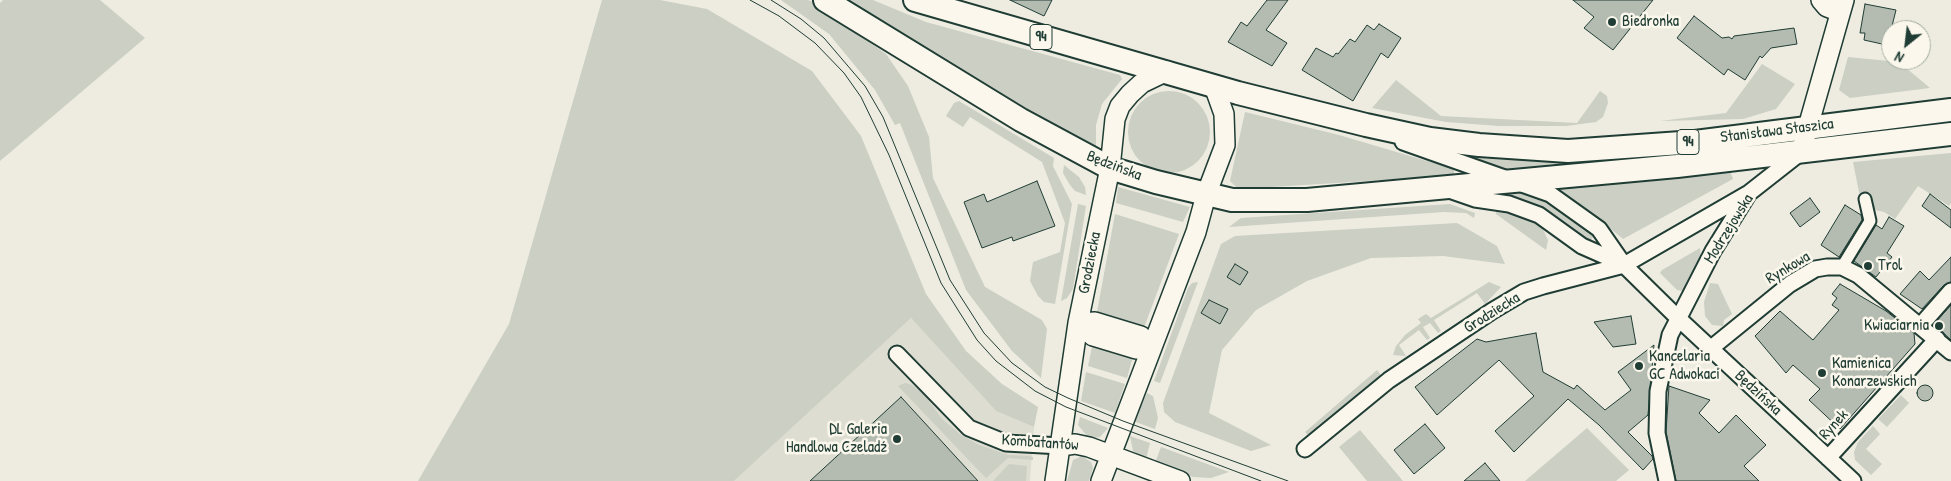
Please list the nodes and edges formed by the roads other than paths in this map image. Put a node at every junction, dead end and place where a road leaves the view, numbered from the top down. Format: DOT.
graph roads {
  1 [pos="825,0"];
  2 [pos="1821,0"];
  3 [pos="927,2"];
  4 [pos="1842,6"];
  5 [pos="1167,72"];
  6 [pos="1214,86"];
  7 [pos="1951,110"];
  8 [pos="1366,125"];
  9 [pos="1807,128"];
  10 [pos="1951,134"];
  11 [pos="1800,153"];
  12 [pos="1110,168"];
  13 [pos="1516,181"];
  14 [pos="1443,187"];
  15 [pos="1749,192"];
  16 [pos="1206,195"];
  17 [pos="1865,199"];
  18 [pos="1624,264"];
  19 [pos="1842,267"];
  20 [pos="1951,291"];
  21 [pos="1679,319"];
  22 [pos="1078,324"];
  23 [pos="1921,325"];
  24 [pos="1937,339"];
  25 [pos="1151,349"];
  26 [pos="1710,349"];
  27 [pos="1951,352"];
  28 [pos="898,354"];
  29 [pos="1061,446"];
  30 [pos="1305,449"];
  31 [pos="1111,456"];
  32 [pos="1828,458"];
  33 [pos="1055,481"];
  34 [pos="1102,481"];
  35 [pos="1180,481"];
  36 [pos="1667,481"];
  37 [pos="1853,481"];
  1 -- 12 [label="main road, Będzińska / 94"];
  2 -- 4 [label="street"];
  3 -- 5 [label="main road, 94"];
  4 -- 9 [label="street"];
  5 -- 6 [label="main road, 94"];
  5 -- 12 [label="street, Grodziecka"];
  6 -- 8 [label="main road, Będzińska / 94"];
  6 -- 16 [label="street"];
  7 -- 9 [label="main road, Stanisława Staszica / 94"];
  8 -- 9 [label="main road, Stanisława Staszica / 94"];
  8 -- 13 [label="street, Będzińska"];
  9 -- 11 [label="street"];
  10 -- 11 [label="main road, Stanisława Staszica / 94"];
  11 -- 13 [label="main road, Stanisława Staszica / 94"];
  11 -- 15 [label="street, Modrzejowska"];
  12 -- 16 [label="main road, Będzińska / 94"];
  12 -- 22 [label="street, Grodziecka"];
  13 -- 14 [label="main road, Będzińska / 94"];
  13 -- 18 [label="street, Będzińska"];
  14 -- 16 [label="main road, Będzińska / 94"];
  14 -- 18 [label="street, Będzińska"];
  15 -- 18 [label="street, Grodziecka"];
  15 -- 21 [label="street, Modrzejowska"];
  16 -- 25 [label="street"];
  17 -- 19 [label="street"];
  18 -- 21 [label="street, Będzińska"];
  18 -- 30 [label="street, Grodziecka"];
  19 -- 23 [label="street"];
  19 -- 26 [label="street, Rynkowa"];
  20 -- 23 [label="street"];
  21 -- 26 [label="street, Będzińska"];
  21 -- 36 [label="street, Modrzejowska"];
  22 -- 25 [label="street"];
  22 -- 29 [label="street, Grodziecka"];
  23 -- 24 [label="street"];
  24 -- 27 [label="street"];
  24 -- 32 [label="street, Rynek"];
  25 -- 31 [label="street"];
  26 -- 32 [label="street, Będzińska"];
  28 -- 29 [label="street, Kombatantów"];
  29 -- 31 [label="street, Kombatantów"];
  29 -- 33 [label="street, Grodziecka"];
  31 -- 34 [label="street"];
  31 -- 35 [label="street, Kombatantów"];
  32 -- 37 [label="street, Rynek"];
}
